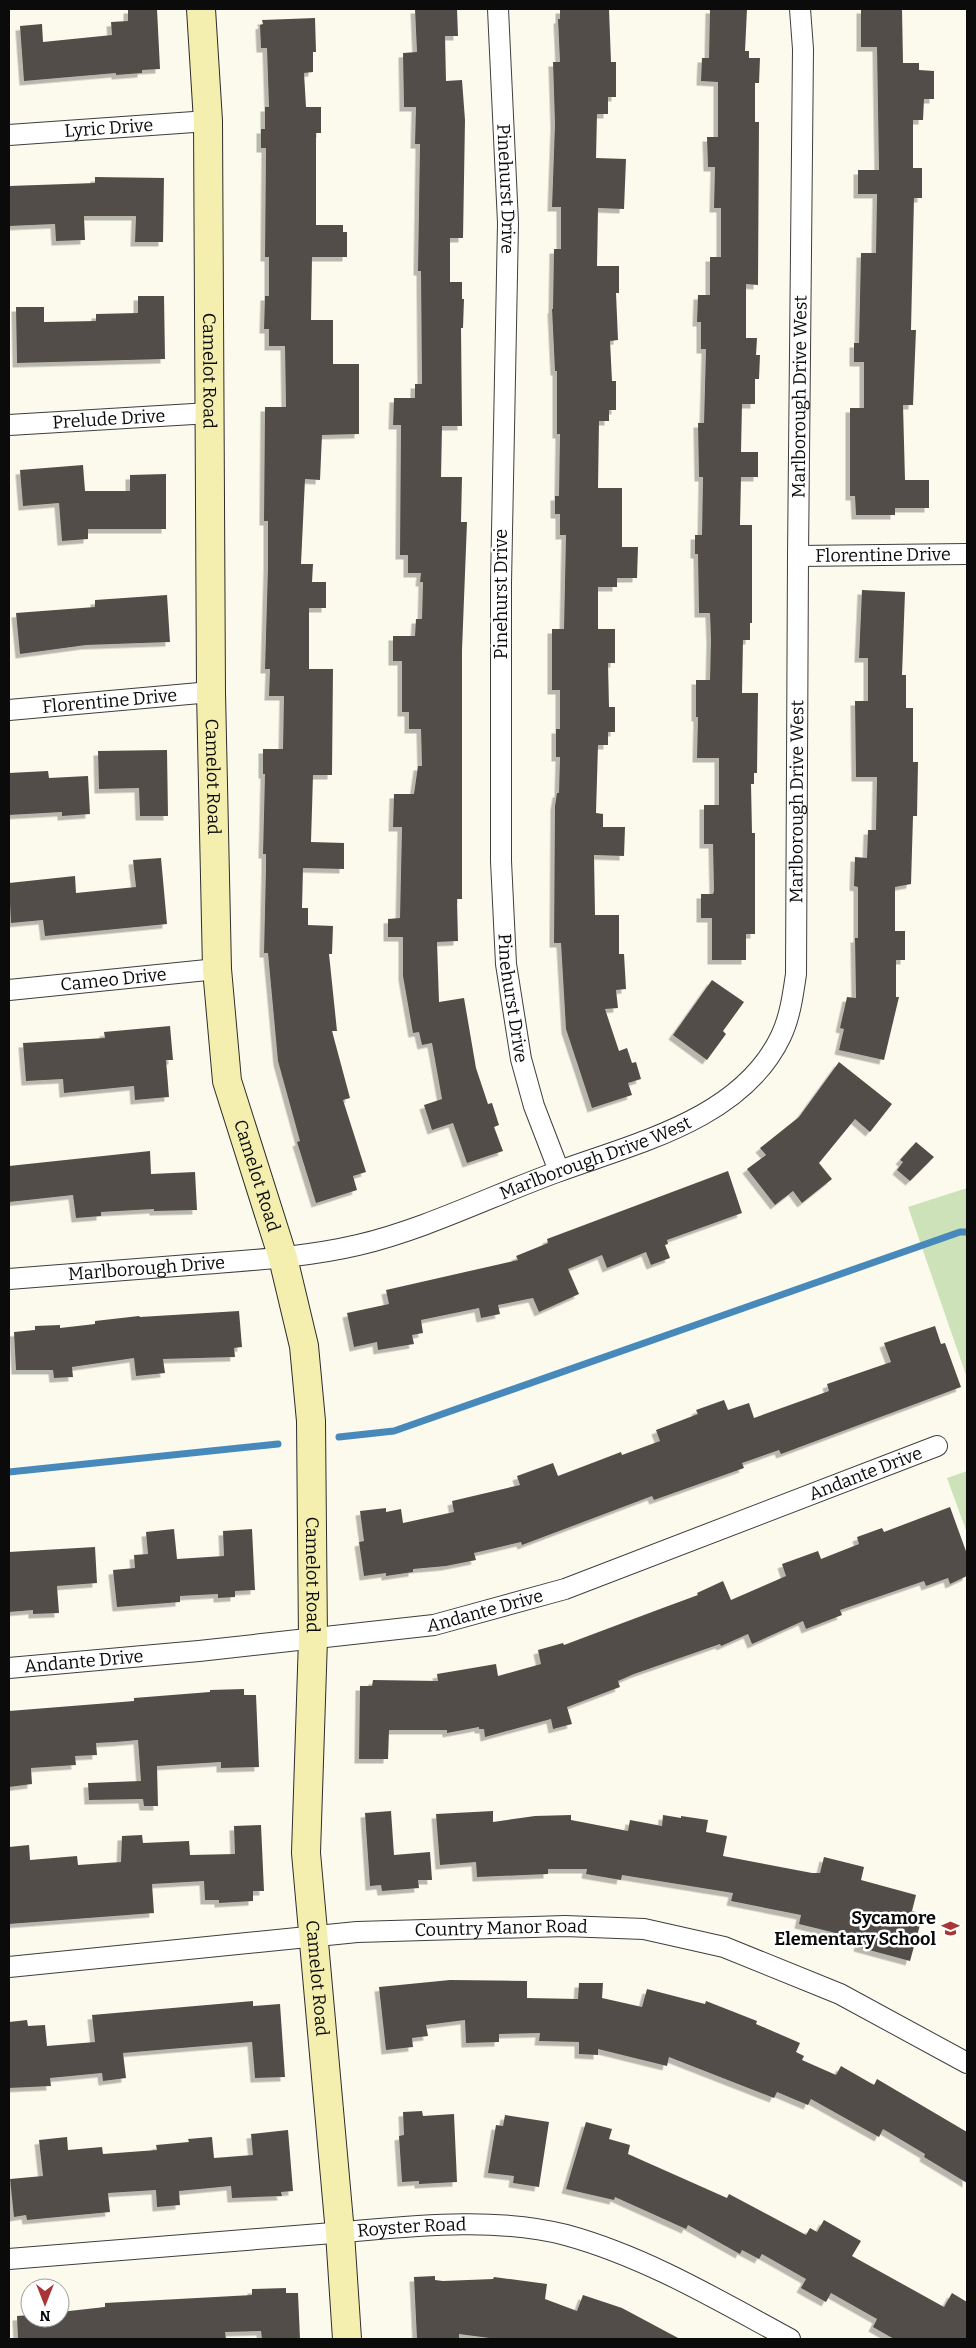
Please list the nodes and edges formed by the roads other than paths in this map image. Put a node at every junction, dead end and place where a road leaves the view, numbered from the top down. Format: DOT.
graph roads {
  1 [pos="201,9"];
  2 [pos="498,9"];
  3 [pos="800,9"];
  4 [pos="208,121"];
  5 [pos="9,134"];
  6 [pos="210,413"];
  7 [pos="9,425"];
  8 [pos="967,554"];
  9 [pos="798,556"];
  10 [pos="211,692"];
  11 [pos="9,710"];
  12 [pos="217,969"];
  13 [pos="9,990"];
  14 [pos="559,1171"];
  15 [pos="283,1258"];
  16 [pos="9,1280"];
  17 [pos="936,1446"];
  18 [pos="313,1640"];
  19 [pos="9,1668"];
  20 [pos="313,1937"];
  21 [pos="9,1967"];
  22 [pos="967,2063"];
  23 [pos="340,2233"];
  24 [pos="9,2259"];
  25 [pos="347,2339"];
  26 [pos="790,2339"];
  1 -- 4 [label="street, Camelot Road"];
  2 -- 14 [label="street, Pinehurst Drive"];
  3 -- 9 [label="street, Marlborough Drive West"];
  4 -- 5 [label="street, Lyric Drive"];
  4 -- 6 [label="street, Camelot Road"];
  6 -- 7 [label="street, Prelude Drive"];
  6 -- 10 [label="street, Camelot Road"];
  8 -- 9 [label="street, Florentine Drive"];
  9 -- 14 [label="street, Marlborough Drive West"];
  10 -- 11 [label="street, Florentine Drive"];
  10 -- 12 [label="street, Camelot Road"];
  12 -- 13 [label="street, Cameo Drive"];
  12 -- 15 [label="street, Camelot Road"];
  14 -- 15 [label="street, Marlborough Drive West"];
  15 -- 16 [label="street, Marlborough Drive"];
  15 -- 18 [label="street, Camelot Road"];
  17 -- 18 [label="street, Andante Drive"];
  18 -- 19 [label="street, Andante Drive"];
  18 -- 20 [label="street, Camelot Road"];
  20 -- 21 [label="street, Country Manor Road"];
  20 -- 22 [label="street, Country Manor Road"];
  20 -- 23 [label="street, Camelot Road"];
  23 -- 24 [label="street, Royster Road"];
  23 -- 25 [label="street, Camelot Road"];
  23 -- 26 [label="street, Royster Road"];
}
